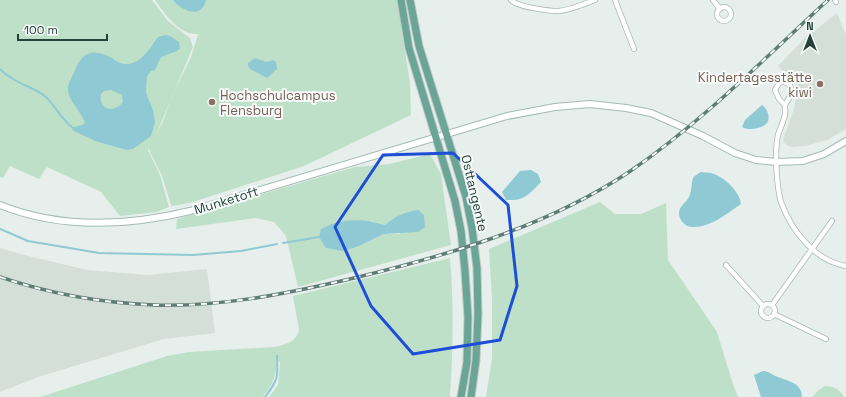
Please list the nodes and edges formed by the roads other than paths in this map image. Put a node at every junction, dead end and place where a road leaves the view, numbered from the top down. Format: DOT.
graph roads {
  1 [pos="401,0"];
  2 [pos="410,0"];
  3 [pos="511,0"];
  4 [pos="595,0"];
  5 [pos="615,0"];
  6 [pos="713,0"];
  7 [pos="720,9"];
  8 [pos="634,49"];
  9 [pos="785,105"];
  10 [pos="447,134"];
  11 [pos="435,137"];
  12 [pos="846,141"];
  13 [pos="776,162"];
  14 [pos="0,206"];
  15 [pos="832,221"];
  16 [pos="812,250"];
  17 [pos="726,265"];
  18 [pos="846,266"];
  19 [pos="772,305"];
  20 [pos="763,306"];
  21 [pos="774,314"];
  22 [pos="826,339"];
  23 [pos="461,397"];
  24 [pos="470,397"];
  1 -- 11 [label="main road, Osttangente"];
  2 -- 10 [label="main road, Osttangente"];
  3 -- 4 [label="street"];
  5 -- 8 [label="street"];
  6 -- 7 [label="street"];
  9 -- 9 [label="street"];
  9 -- 13 [label="street"];
  10 -- 11 [label="street, Munketoft"];
  10 -- 13 [label="street, Munketoft"];
  10 -- 24 [label="main road, Osttangente"];
  11 -- 14 [label="street, Munketoft"];
  11 -- 23 [label="main road, Osttangente"];
  12 -- 13 [label="street, Munketoft"];
  13 -- 16 [label="street"];
  15 -- 16 [label="street"];
  16 -- 18 [label="street"];
  16 -- 19 [label="street"];
  17 -- 20 [label="street"];
  19 -- 20 [label="street"];
  19 -- 21 [label="street"];
  20 -- 21 [label="street"];
  21 -- 22 [label="street"];
}
